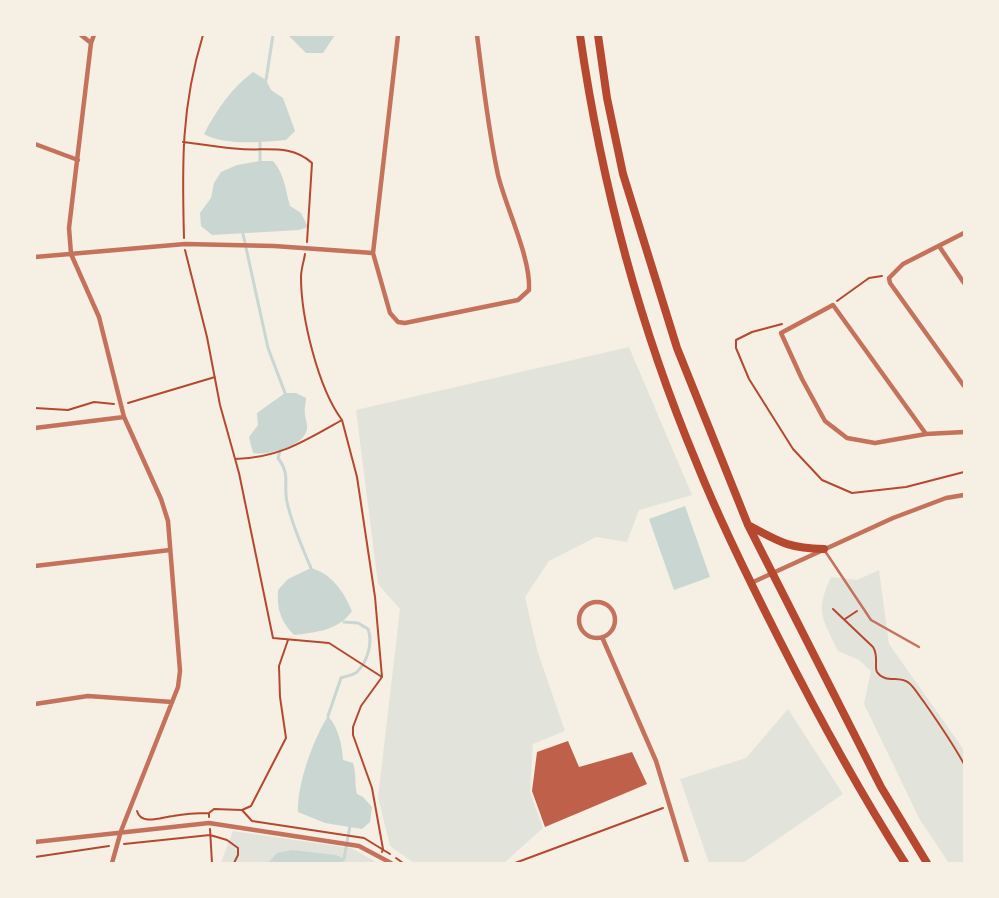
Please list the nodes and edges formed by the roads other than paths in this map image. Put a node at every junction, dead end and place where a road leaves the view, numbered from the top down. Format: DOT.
graph roads {
  1 [pos="81,35"];
  2 [pos="94,35"];
  3 [pos="398,35"];
  4 [pos="476,35"];
  5 [pos="580,35"];
  6 [pos="598,35"];
  7 [pos="91,43"];
  8 [pos="35,144"];
  9 [pos="78,160"];
  10 [pos="964,233"];
  11 [pos="938,246"];
  12 [pos="373,253"];
  13 [pos="71,254"];
  14 [pos="35,258"];
  15 [pos="964,283"];
  16 [pos="964,386"];
  17 [pos="124,417"];
  18 [pos="35,428"];
  19 [pos="964,432"];
  20 [pos="926,434"];
  21 [pos="964,495"];
  22 [pos="748,525"];
  23 [pos="824,549"];
  24 [pos="170,550"];
  25 [pos="35,566"];
  26 [pos="772,573"];
  27 [pos="751,583"];
  28 [pos="602,637"];
  29 [pos="920,648"];
  30 [pos="172,702"];
  31 [pos="35,704"];
  32 [pos="121,831"];
  33 [pos="35,842"];
  34 [pos="112,863"];
  35 [pos="391,863"];
  36 [pos="687,863"];
  37 [pos="905,863"];
  38 [pos="927,863"];
  1 -- 7 [label="street"];
  2 -- 7 [label="street"];
  3 -- 12 [label="street"];
  4 -- 12 [label="street"];
  5 -- 27 [label="main road"];
  6 -- 22 [label="main road"];
  7 -- 9 [label="street"];
  8 -- 9 [label="street"];
  9 -- 13 [label="street"];
  10 -- 11 [label="street"];
  11 -- 15 [label="street"];
  11 -- 16 [label="street"];
  12 -- 13 [label="street"];
  13 -- 14 [label="street"];
  13 -- 17 [label="street"];
  17 -- 18 [label="street"];
  17 -- 24 [label="street"];
  19 -- 20 [label="street"];
  20 -- 20 [label="street"];
  21 -- 23 [label="street"];
  22 -- 23 [label="main road"];
  22 -- 26 [label="main road"];
  23 -- 26 [label="street"];
  23 -- 29 [label="lane"];
  24 -- 25 [label="street"];
  24 -- 30 [label="street"];
  26 -- 27 [label="street"];
  26 -- 38 [label="main road"];
  27 -- 37 [label="main road"];
  28 -- 28 [label="street"];
  28 -- 36 [label="street"];
  30 -- 31 [label="street"];
  30 -- 32 [label="street"];
  32 -- 33 [label="street"];
  32 -- 34 [label="street"];
  32 -- 35 [label="street"];
}
